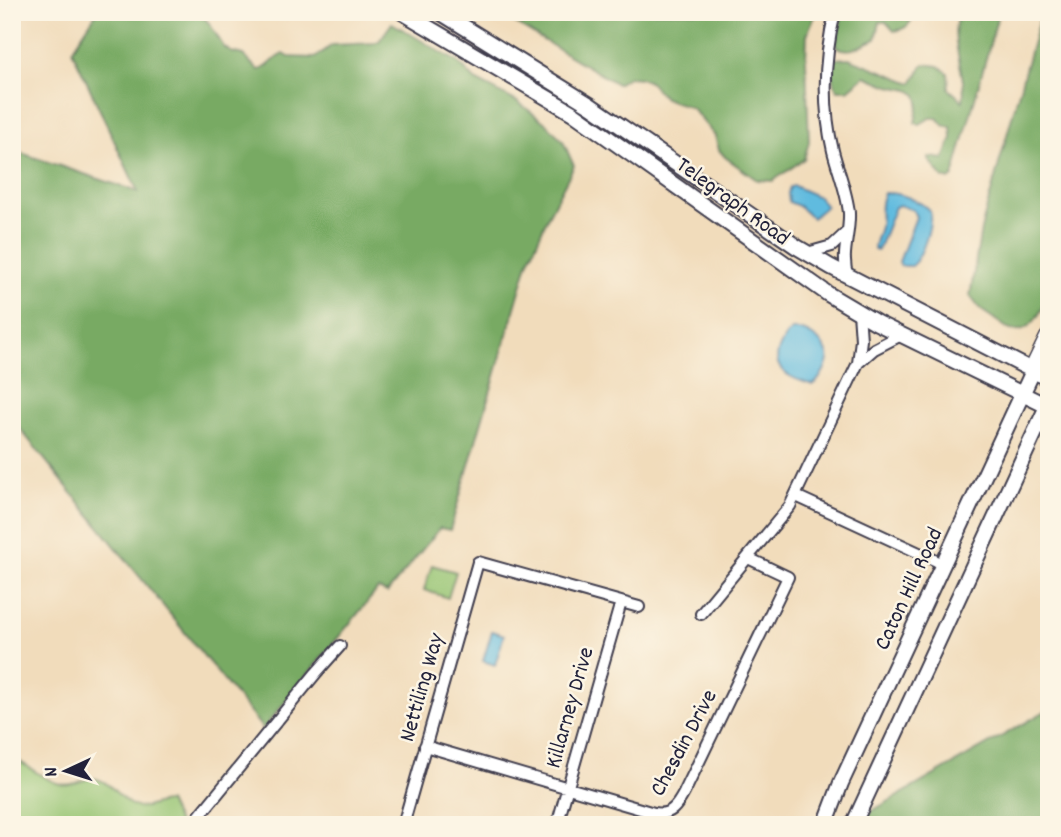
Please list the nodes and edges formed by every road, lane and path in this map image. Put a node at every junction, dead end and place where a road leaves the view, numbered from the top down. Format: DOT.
graph roads {
  1 [pos="402,12"];
  2 [pos="440,12"];
  3 [pos="835,12"];
  4 [pos="847,232"];
  5 [pos="779,234"];
  6 [pos="768,252"];
  7 [pos="807,253"];
  8 [pos="848,277"];
  9 [pos="859,312"];
  10 [pos="901,335"];
  11 [pos="1049,338"];
  12 [pos="858,363"];
  13 [pos="1041,375"];
  14 [pos="1022,394"];
  15 [pos="1048,405"];
  16 [pos="796,496"];
  17 [pos="748,558"];
  18 [pos="943,564"];
  19 [pos="621,602"];
  20 [pos="639,607"];
  21 [pos="701,614"];
  22 [pos="340,646"];
  23 [pos="425,746"];
  24 [pos="567,788"];
  25 [pos="192,825"];
  26 [pos="403,825"];
  27 [pos="557,825"];
  28 [pos="825,825"];
  29 [pos="853,825"];
  1 -- 6 [label="main road, Telegraph Road"];
  2 -- 5 [label="main road, Telegraph Road"];
  3 -- 4 [label="street"];
  4 -- 7 [label="street"];
  4 -- 8 [label="street"];
  5 -- 6 [label="main road"];
  5 -- 7 [label="main road, Telegraph Road"];
  6 -- 9 [label="main road, Telegraph Road"];
  7 -- 8 [label="main road, Telegraph Road"];
  8 -- 13 [label="main road, Telegraph Road"];
  9 -- 10 [label="main road, Telegraph Road"];
  9 -- 12 [label="street"];
  10 -- 12 [label="street"];
  10 -- 14 [label="main road, Telegraph Road"];
  11 -- 13 [label="highway"];
  12 -- 16 [label="street"];
  13 -- 14 [label="main road, Caton Hill Road"];
  14 -- 15 [label="main road, Telegraph Road"];
  14 -- 18 [label="main road, Caton Hill Road"];
  15 -- 29 [label="main road"];
  16 -- 17 [label="street"];
  16 -- 18 [label="street"];
  17 -- 21 [label="street"];
  17 -- 24 [label="street, Chesdin Drive"];
  18 -- 28 [label="main road, Caton Hill Road"];
  19 -- 20 [label="street"];
  19 -- 23 [label="street, Nettiling Way"];
  19 -- 24 [label="street, Killarney Drive"];
  22 -- 25 [label="street"];
  23 -- 24 [label="street, Chesdin Drive"];
  23 -- 26 [label="street, Nettiling Way"];
  24 -- 27 [label="street, Killarney Drive"];
}
